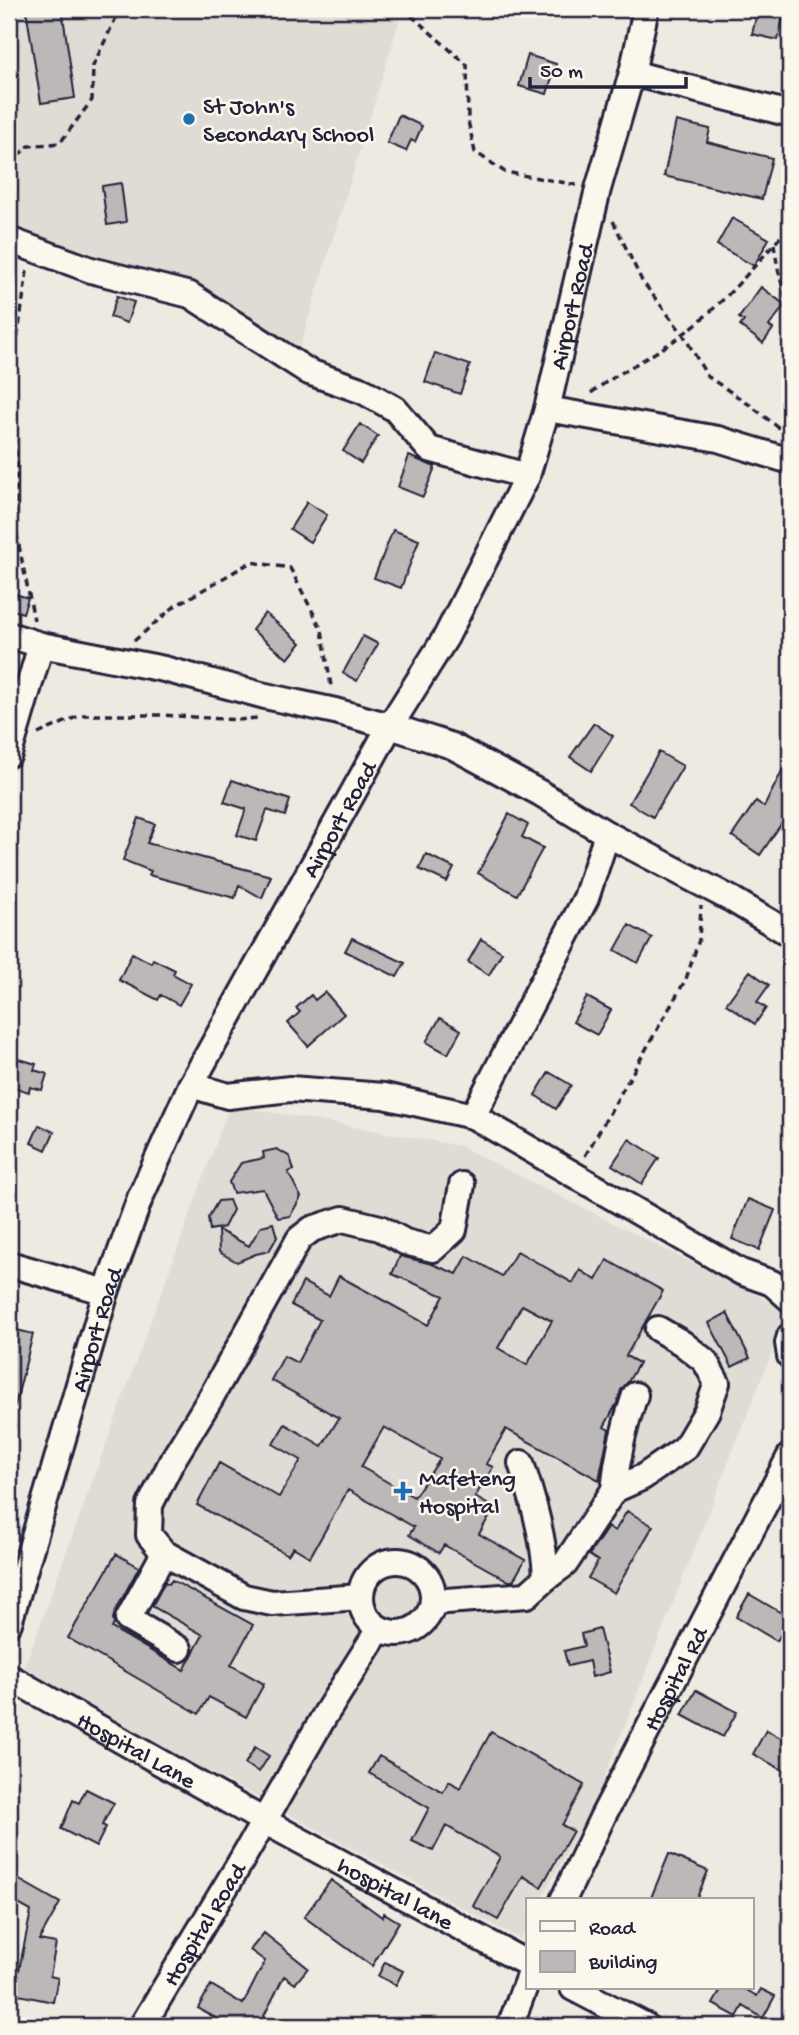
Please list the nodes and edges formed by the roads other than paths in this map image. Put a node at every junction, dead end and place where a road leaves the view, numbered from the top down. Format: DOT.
graph roads {
  1 [pos="646,9"];
  2 [pos="632,73"];
  3 [pos="790,114"];
  4 [pos="20,244"];
  5 [pos="547,409"];
  6 [pos="790,461"];
  7 [pos="527,476"];
  8 [pos="9,635"];
  9 [pos="41,645"];
  10 [pos="390,726"];
  11 [pos="10,750"];
  12 [pos="607,834"];
  13 [pos="790,934"];
  14 [pos="191,1085"];
  15 [pos="473,1116"];
  16 [pos="462,1185"];
  17 [pos="9,1264"];
  18 [pos="106,1292"];
  19 [pos="790,1299"];
  20 [pos="658,1329"];
  21 [pos="790,1336"];
  22 [pos="790,1356"];
  23 [pos="635,1395"];
  24 [pos="790,1456"];
  25 [pos="521,1462"];
  26 [pos="614,1490"];
  27 [pos="164,1553"];
  28 [pos="546,1578"];
  29 [pos="361,1597"];
  30 [pos="433,1602"];
  31 [pos="9,1623"];
  32 [pos="379,1629"];
  33 [pos="179,1649"];
  34 [pos="9,1677"];
  35 [pos="264,1821"];
  36 [pos="565,1898"];
  37 [pos="526,1963"];
  38 [pos="526,1983"];
  39 [pos="577,1990"];
  40 [pos="142,2026"];
  41 [pos="510,2026"];
  42 [pos="646,2026"];
  1 -- 2 [label="street, Airport Road"];
  2 -- 3 [label="street"];
  2 -- 5 [label="street, Airport Road"];
  4 -- 7 [label="street"];
  5 -- 6 [label="street"];
  5 -- 7 [label="street, Airport Road"];
  7 -- 10 [label="street, Airport Road"];
  8 -- 9 [label="street"];
  9 -- 10 [label="street"];
  9 -- 11 [label="street"];
  10 -- 12 [label="street"];
  10 -- 14 [label="street, Airport Road"];
  12 -- 13 [label="street"];
  12 -- 15 [label="street"];
  14 -- 15 [label="street"];
  14 -- 18 [label="street, Airport Road"];
  15 -- 19 [label="street"];
  16 -- 27 [label="street"];
  17 -- 18 [label="street"];
  18 -- 31 [label="street, Airport Road"];
  20 -- 26 [label="street"];
  21 -- 22 [label="street"];
  23 -- 26 [label="street"];
  24 -- 36 [label="street, Hospital Rd"];
  25 -- 28 [label="street"];
  26 -- 28 [label="street"];
  27 -- 29 [label="street"];
  27 -- 33 [label="street"];
  28 -- 30 [label="street"];
  29 -- 30 [label="street"];
  29 -- 32 [label="street"];
  30 -- 32 [label="street"];
  32 -- 35 [label="street, Hospital Road"];
  34 -- 35 [label="street, Hospital Lane"];
  35 -- 37 [label="street, hospital lane"];
  35 -- 40 [label="street, Hospital Road"];
  38 -- 41 [label="street"];
  39 -- 42 [label="street"];
}
